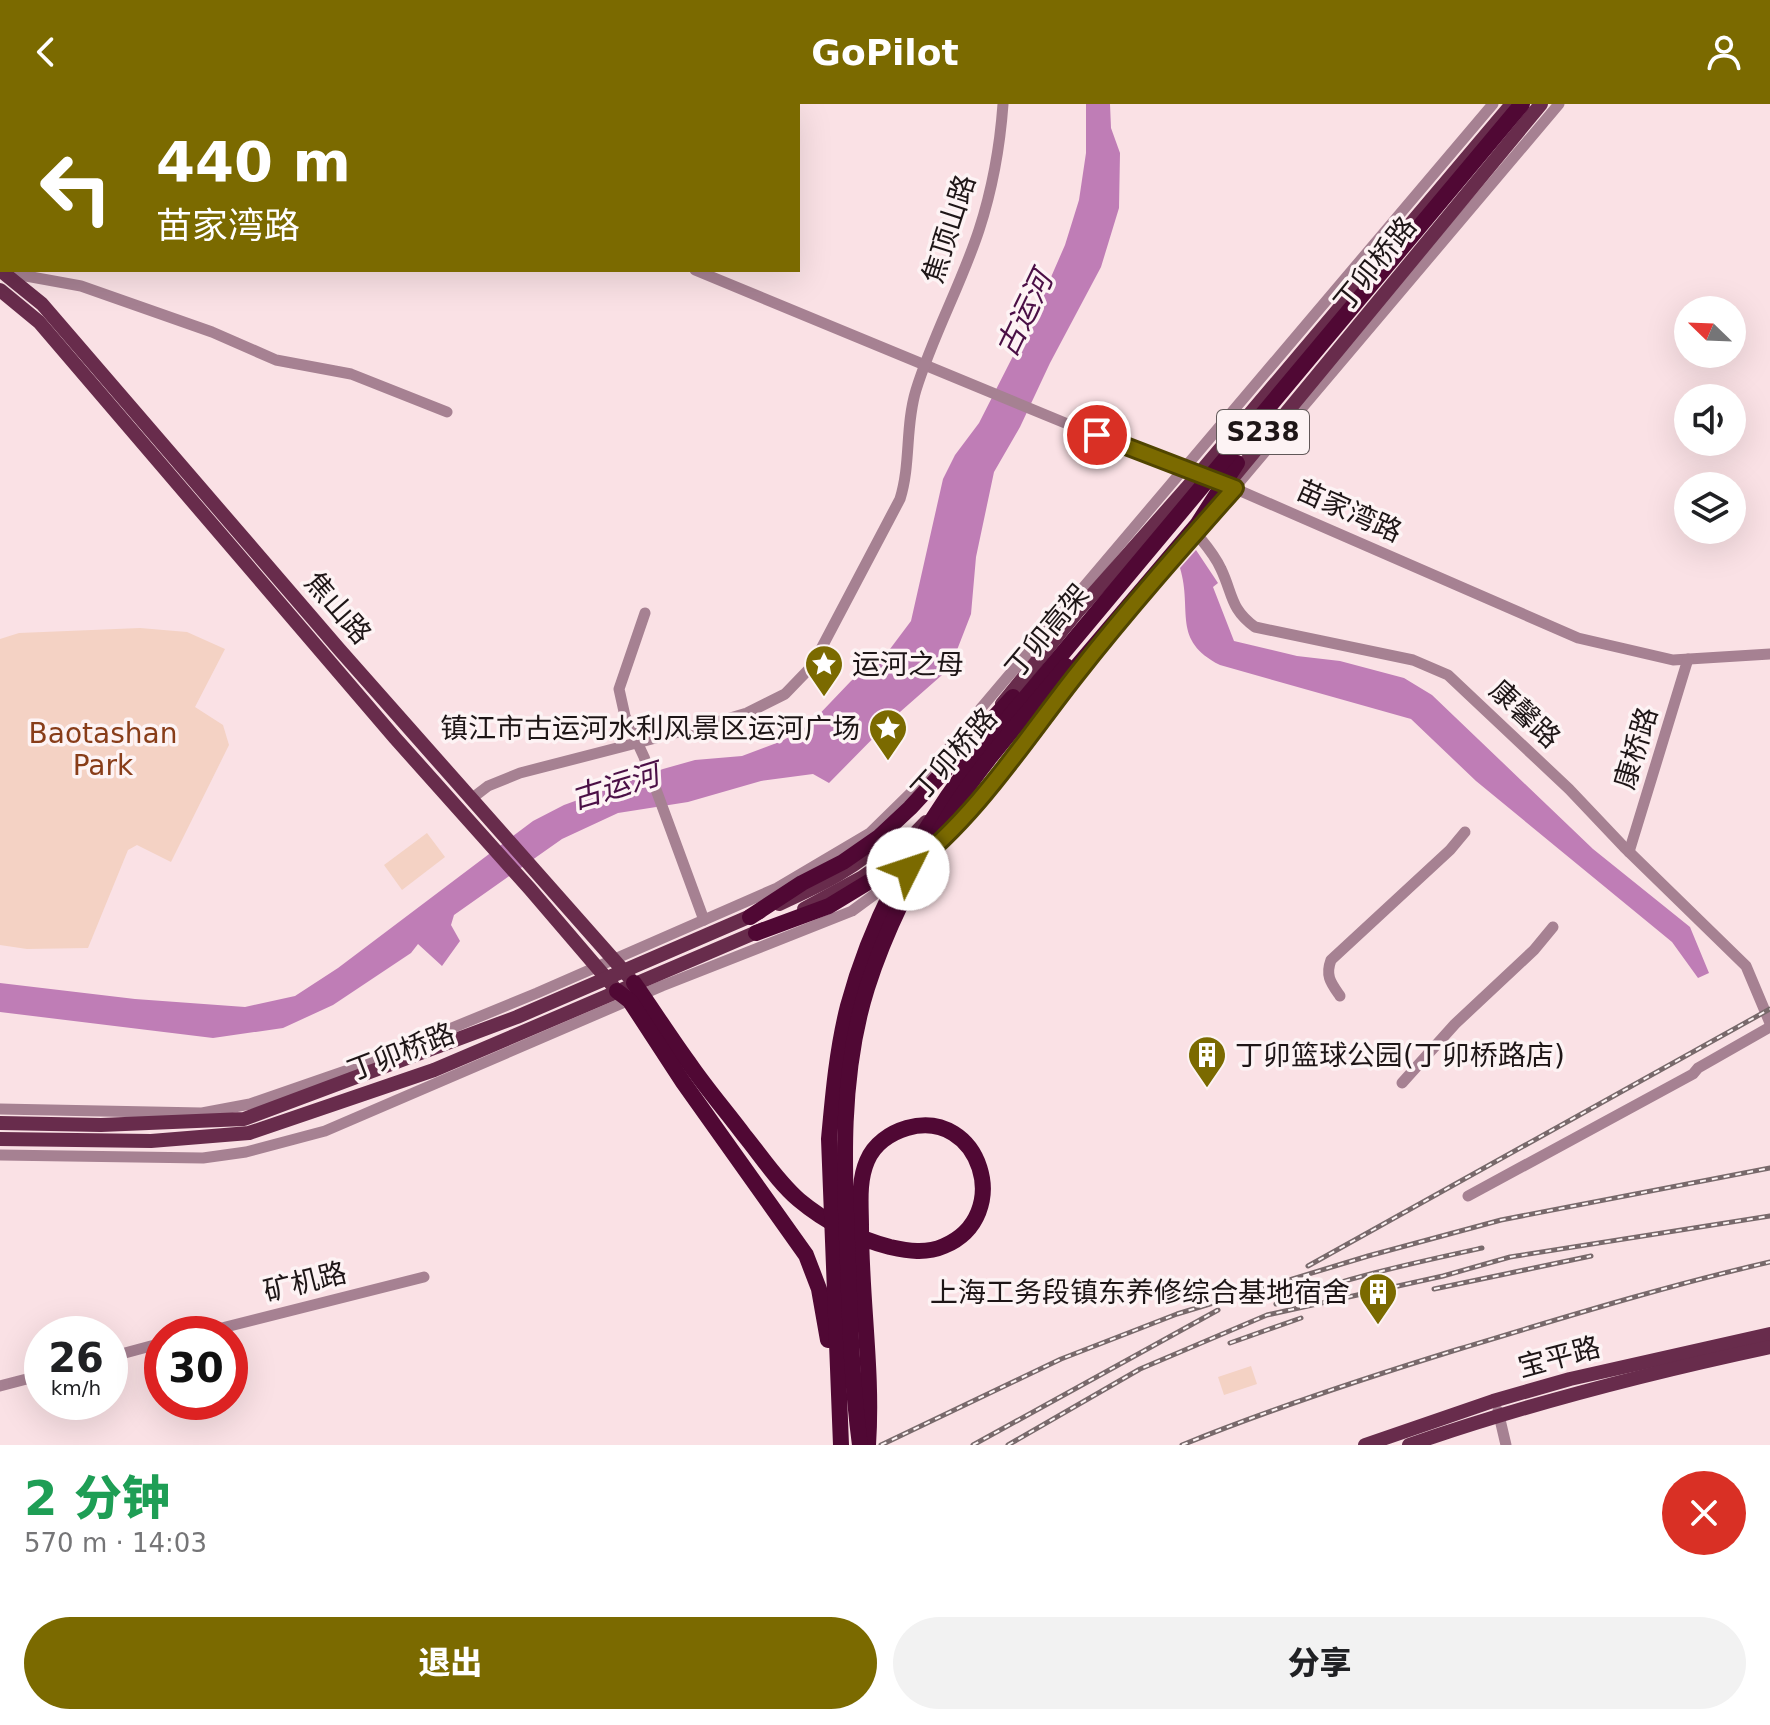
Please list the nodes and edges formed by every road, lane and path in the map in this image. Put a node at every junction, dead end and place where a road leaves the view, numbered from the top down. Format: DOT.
graph roads {
  1 [pos="1003,104"];
  2 [pos="1493,104"];
  3 [pos="1512,104"];
  4 [pos="1522,104"];
  5 [pos="1530,104"];
  6 [pos="1541,104"];
  7 [pos="1559,104"];
  8 [pos="6,272"];
  9 [pos="20,272"];
  10 [pos="700,272"];
  11 [pos="0,290"];
  12 [pos="926,365"];
  13 [pos="447,412"];
  14 [pos="1237,463"];
  15 [pos="1192,471"];
  16 [pos="1231,487"];
  17 [pos="1165,529"];
  18 [pos="1196,533"];
  19 [pos="645,613"];
  20 [pos="1770,654"];
  21 [pos="1688,659"];
  22 [pos="637,743"];
  23 [pos="986,755"];
  24 [pos="471,799"];
  25 [pos="1465,832"];
  26 [pos="1629,852"];
  27 [pos="750,917"];
  28 [pos="704,920"];
  29 [pos="1553,927"];
  30 [pos="756,933"];
  31 [pos="615,959"];
  32 [pos="597,967"];
  33 [pos="626,987"];
  34 [pos="1340,996"];
  35 [pos="1770,1025"];
  36 [pos="1402,1083"];
  37 [pos="0,1109"];
  38 [pos="0,1123"];
  39 [pos="0,1139"];
  40 [pos="0,1155"];
  41 [pos="1468,1196"];
  42 [pos="424,1277"];
  43 [pos="842,1291"];
  44 [pos="248,1321"];
  45 [pos="1770,1334"];
  46 [pos="1770,1347"];
  47 [pos="24,1380"];
  48 [pos="0,1386"];
  49 [pos="1496,1408"];
  50 [pos="834,1445"];
  51 [pos="841,1445"];
  52 [pos="860,1445"];
  53 [pos="868,1445"];
  54 [pos="1365,1445"];
  55 [pos="1409,1445"];
  56 [pos="1506,1445"];
  1 -- 12 [label="street, 焦顶山路"];
  2 -- 15 [label="street"];
  3 -- 15 [label="main road, 丁卯桥路 / S238"];
  4 -- 17 [label="highway, 丁卯高架 / S238"];
  5 -- 14 [label="highway, 丁卯高架 / S238"];
  6 -- 16 [label="main road, 丁卯桥路 / S238"];
  7 -- 16 [label="street"];
  8 -- 24 [label="main road, 焦山路"];
  9 -- 13 [label="street"];
  10 -- 12 [label="street, 苗家湾路"];
  11 -- 32 [label="main road, 焦山路"];
  12 -- 15 [label="street, 苗家湾路"];
  12 -- 22 [label="street, 焦顶山路"];
  14 -- 23 [label="highway, 丁卯高架 / S238"];
  14 -- 30 [label="highway"];
  15 -- 16 [label="street, 苗家湾路"];
  15 -- 27 [label="main road, 丁卯桥路 / S238"];
  15 -- 28 [label="street"];
  16 -- 18 [label="street"];
  16 -- 21 [label="street, 苗家湾路"];
  16 -- 30 [label="main road, 丁卯桥路 / S238"];
  17 -- 23 [label="highway, 丁卯高架 / S238"];
  17 -- 27 [label="highway"];
  18 -- 26 [label="street, 康馨路"];
  18 -- 33 [label="street"];
  19 -- 22 [label="street"];
  20 -- 21 [label="street, 苗家湾路"];
  21 -- 26 [label="street, 康桥路"];
  22 -- 24 [label="street, 焦顶山路"];
  22 -- 28 [label="street"];
  23 -- 43 [label="highway, 丁卯高架"];
  24 -- 31 [label="main road, 焦山路"];
  25 -- 34 [label="street"];
  26 -- 35 [label="street, 康馨路"];
  27 -- 33 [label="main road, 丁卯桥路 / S238"];
  28 -- 31 [label="street"];
  29 -- 36 [label="street"];
  30 -- 33 [label="main road, 丁卯桥路 / S238"];
  31 -- 32 [label="street"];
  31 -- 33 [label="main road, 焦山路"];
  32 -- 33 [label="main road, 焦山路"];
  32 -- 37 [label="street"];
  33 -- 38 [label="main road, 丁卯桥路 / S238"];
  33 -- 39 [label="main road, 丁卯桥路 / S238"];
  33 -- 40 [label="street"];
  33 -- 50 [label="highway"];
  33 -- 53 [label="highway"];
  35 -- 41 [label="street"];
  42 -- 44 [label="street, 矿机路"];
  43 -- 51 [label="highway"];
  43 -- 52 [label="highway"];
  45 -- 49 [label="main road, 宝平路"];
  46 -- 49 [label="main road, 宝平路"];
  47 -- 48 [label="street"];
  49 -- 54 [label="main road, 宝平路"];
  49 -- 55 [label="main road, 宝平路"];
  49 -- 56 [label="street"];
}
